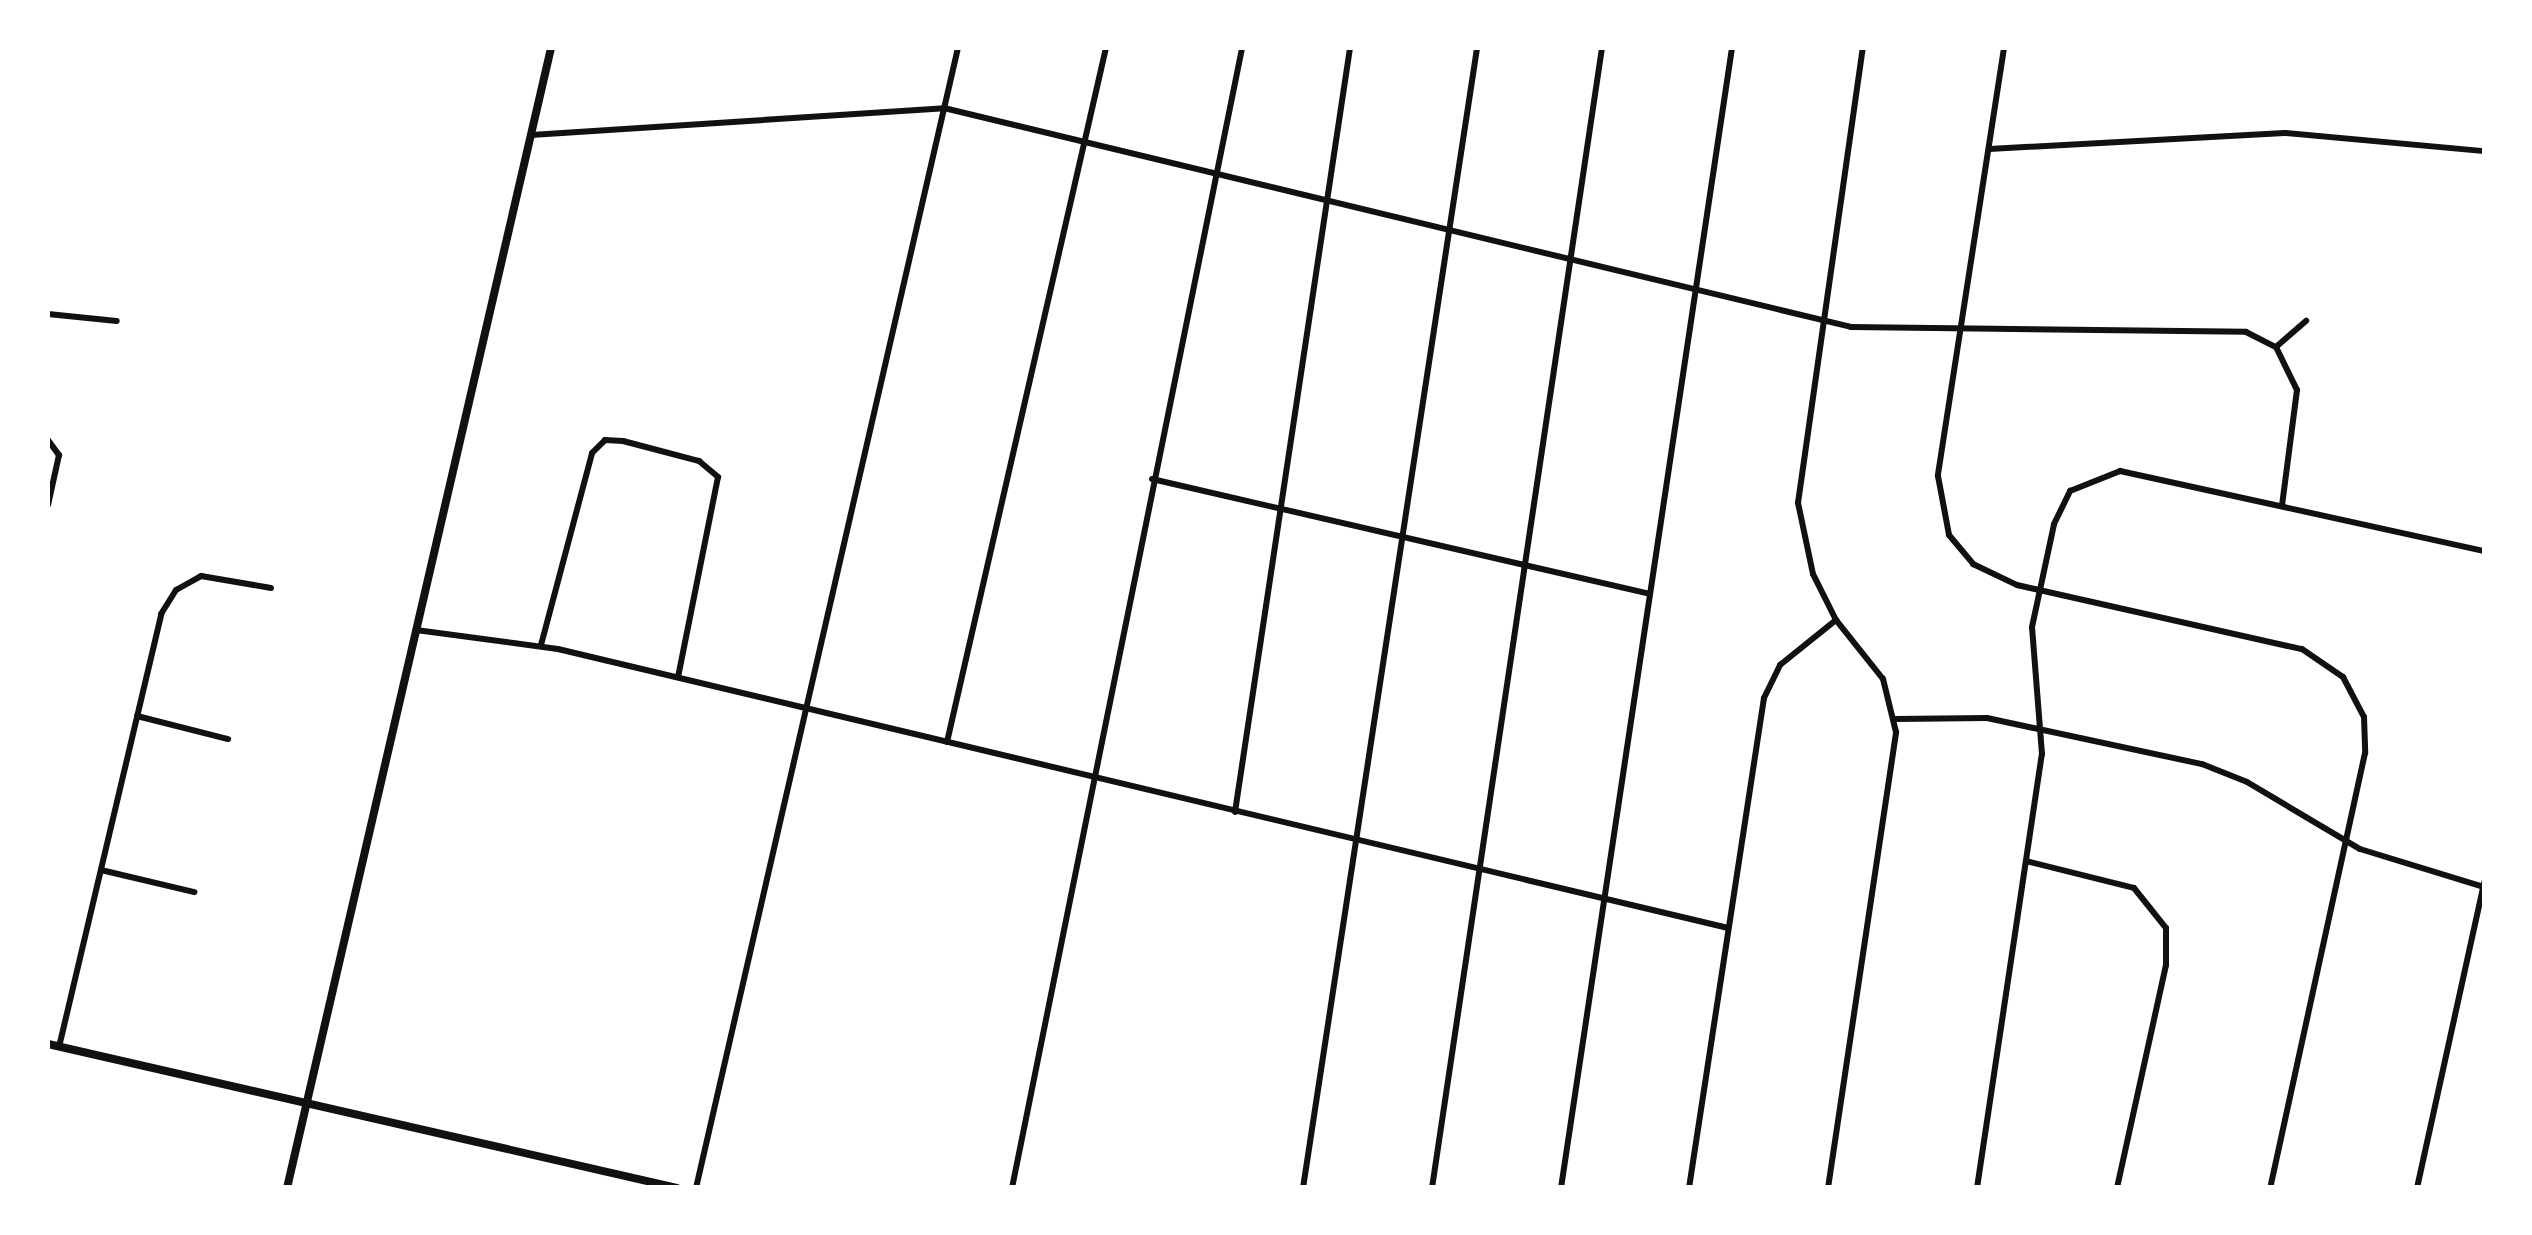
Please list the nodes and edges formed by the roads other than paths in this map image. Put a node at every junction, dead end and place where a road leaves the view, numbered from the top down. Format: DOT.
graph roads {
  1 [pos="551,48"];
  2 [pos="958,48"];
  3 [pos="1106,48"];
  4 [pos="1242,48"];
  5 [pos="1350,48"];
  6 [pos="1477,48"];
  7 [pos="1602,48"];
  8 [pos="1732,48"];
  9 [pos="1862,48"];
  10 [pos="2004,48"];
  11 [pos="944,108"];
  12 [pos="531,135"];
  13 [pos="1085,141"];
  14 [pos="1989,149"];
  15 [pos="2484,152"];
  16 [pos="1213,174"];
  17 [pos="1326,202"];
  18 [pos="1449,233"];
  19 [pos="1572,261"];
  20 [pos="1696,291"];
  21 [pos="48,314"];
  22 [pos="117,321"];
  23 [pos="1821,321"];
  24 [pos="2306,321"];
  25 [pos="1960,331"];
  26 [pos="2276,346"];
  27 [pos="48,440"];
  28 [pos="1152,479"];
  29 [pos="2282,504"];
  30 [pos="48,505"];
  31 [pos="1279,509"];
  32 [pos="1402,538"];
  33 [pos="2484,551"];
  34 [pos="1526,564"];
  35 [pos="271,588"];
  36 [pos="2039,589"];
  37 [pos="1650,594"];
  38 [pos="1836,620"];
  39 [pos="414,630"];
  40 [pos="541,646"];
  41 [pos="678,677"];
  42 [pos="807,707"];
  43 [pos="136,716"];
  44 [pos="1896,719"];
  45 [pos="2042,729"];
  46 [pos="228,739"];
  47 [pos="947,742"];
  48 [pos="1094,778"];
  49 [pos="1235,812"];
  50 [pos="2346,840"];
  51 [pos="1355,841"];
  52 [pos="2026,861"];
  53 [pos="101,870"];
  54 [pos="1479,871"];
  55 [pos="2484,886"];
  56 [pos="194,892"];
  57 [pos="1605,900"];
  58 [pos="1728,928"];
  59 [pos="48,1044"];
  60 [pos="59,1047"];
  61 [pos="307,1100"];
  62 [pos="287,1188"];
  63 [pos="676,1188"];
  64 [pos="696,1188"];
  65 [pos="1012,1188"];
  66 [pos="1303,1188"];
  67 [pos="1432,1188"];
  68 [pos="1561,1188"];
  69 [pos="1689,1188"];
  70 [pos="1828,1188"];
  71 [pos="1977,1188"];
  72 [pos="2117,1188"];
  73 [pos="2270,1188"];
  74 [pos="2417,1188"];
  1 -- 12 [label="main road"];
  2 -- 11 [label="street"];
  3 -- 13 [label="street"];
  4 -- 16 [label="street"];
  5 -- 17 [label="street"];
  6 -- 18 [label="street"];
  7 -- 19 [label="street"];
  8 -- 20 [label="street"];
  9 -- 23 [label="street"];
  10 -- 14 [label="street"];
  11 -- 12 [label="street"];
  11 -- 13 [label="street"];
  11 -- 42 [label="street"];
  12 -- 39 [label="main road"];
  13 -- 16 [label="street"];
  13 -- 47 [label="street"];
  14 -- 15 [label="street"];
  14 -- 25 [label="street"];
  16 -- 17 [label="street"];
  16 -- 28 [label="street"];
  17 -- 18 [label="street"];
  17 -- 31 [label="street"];
  18 -- 19 [label="street"];
  18 -- 32 [label="street"];
  19 -- 20 [label="street"];
  19 -- 34 [label="street"];
  20 -- 23 [label="street"];
  20 -- 37 [label="street"];
  21 -- 22 [label="street"];
  23 -- 25 [label="street"];
  23 -- 38 [label="street"];
  24 -- 26 [label="street"];
  25 -- 26 [label="street"];
  25 -- 36 [label="street"];
  26 -- 29 [label="street"];
  27 -- 30 [label="street"];
  28 -- 31 [label="street"];
  28 -- 48 [label="street"];
  29 -- 33 [label="street"];
  29 -- 36 [label="street"];
  31 -- 32 [label="street"];
  31 -- 49 [label="street"];
  32 -- 34 [label="street"];
  32 -- 51 [label="street"];
  34 -- 37 [label="street"];
  34 -- 54 [label="street"];
  35 -- 43 [label="street"];
  36 -- 45 [label="street"];
  36 -- 50 [label="street"];
  37 -- 57 [label="street"];
  38 -- 44 [label="street"];
  38 -- 58 [label="street"];
  39 -- 40 [label="street"];
  39 -- 61 [label="main road"];
  40 -- 41 [label="street"];
  40 -- 41 [label="street"];
  41 -- 42 [label="street"];
  42 -- 47 [label="street"];
  42 -- 64 [label="street"];
  43 -- 46 [label="street"];
  43 -- 53 [label="street"];
  44 -- 45 [label="street"];
  44 -- 70 [label="street"];
  45 -- 50 [label="street"];
  45 -- 52 [label="street"];
  47 -- 48 [label="street"];
  48 -- 49 [label="street"];
  48 -- 65 [label="street"];
  49 -- 51 [label="street"];
  50 -- 55 [label="street"];
  50 -- 73 [label="street"];
  51 -- 54 [label="street"];
  51 -- 66 [label="street"];
  52 -- 71 [label="street"];
  52 -- 72 [label="street"];
  53 -- 56 [label="street"];
  53 -- 60 [label="street"];
  54 -- 57 [label="street"];
  54 -- 67 [label="street"];
  55 -- 74 [label="street"];
  57 -- 58 [label="street"];
  57 -- 68 [label="street"];
  58 -- 69 [label="street"];
  59 -- 60 [label="main road"];
  60 -- 61 [label="main road"];
  61 -- 62 [label="main road"];
  61 -- 63 [label="main road"];
}
